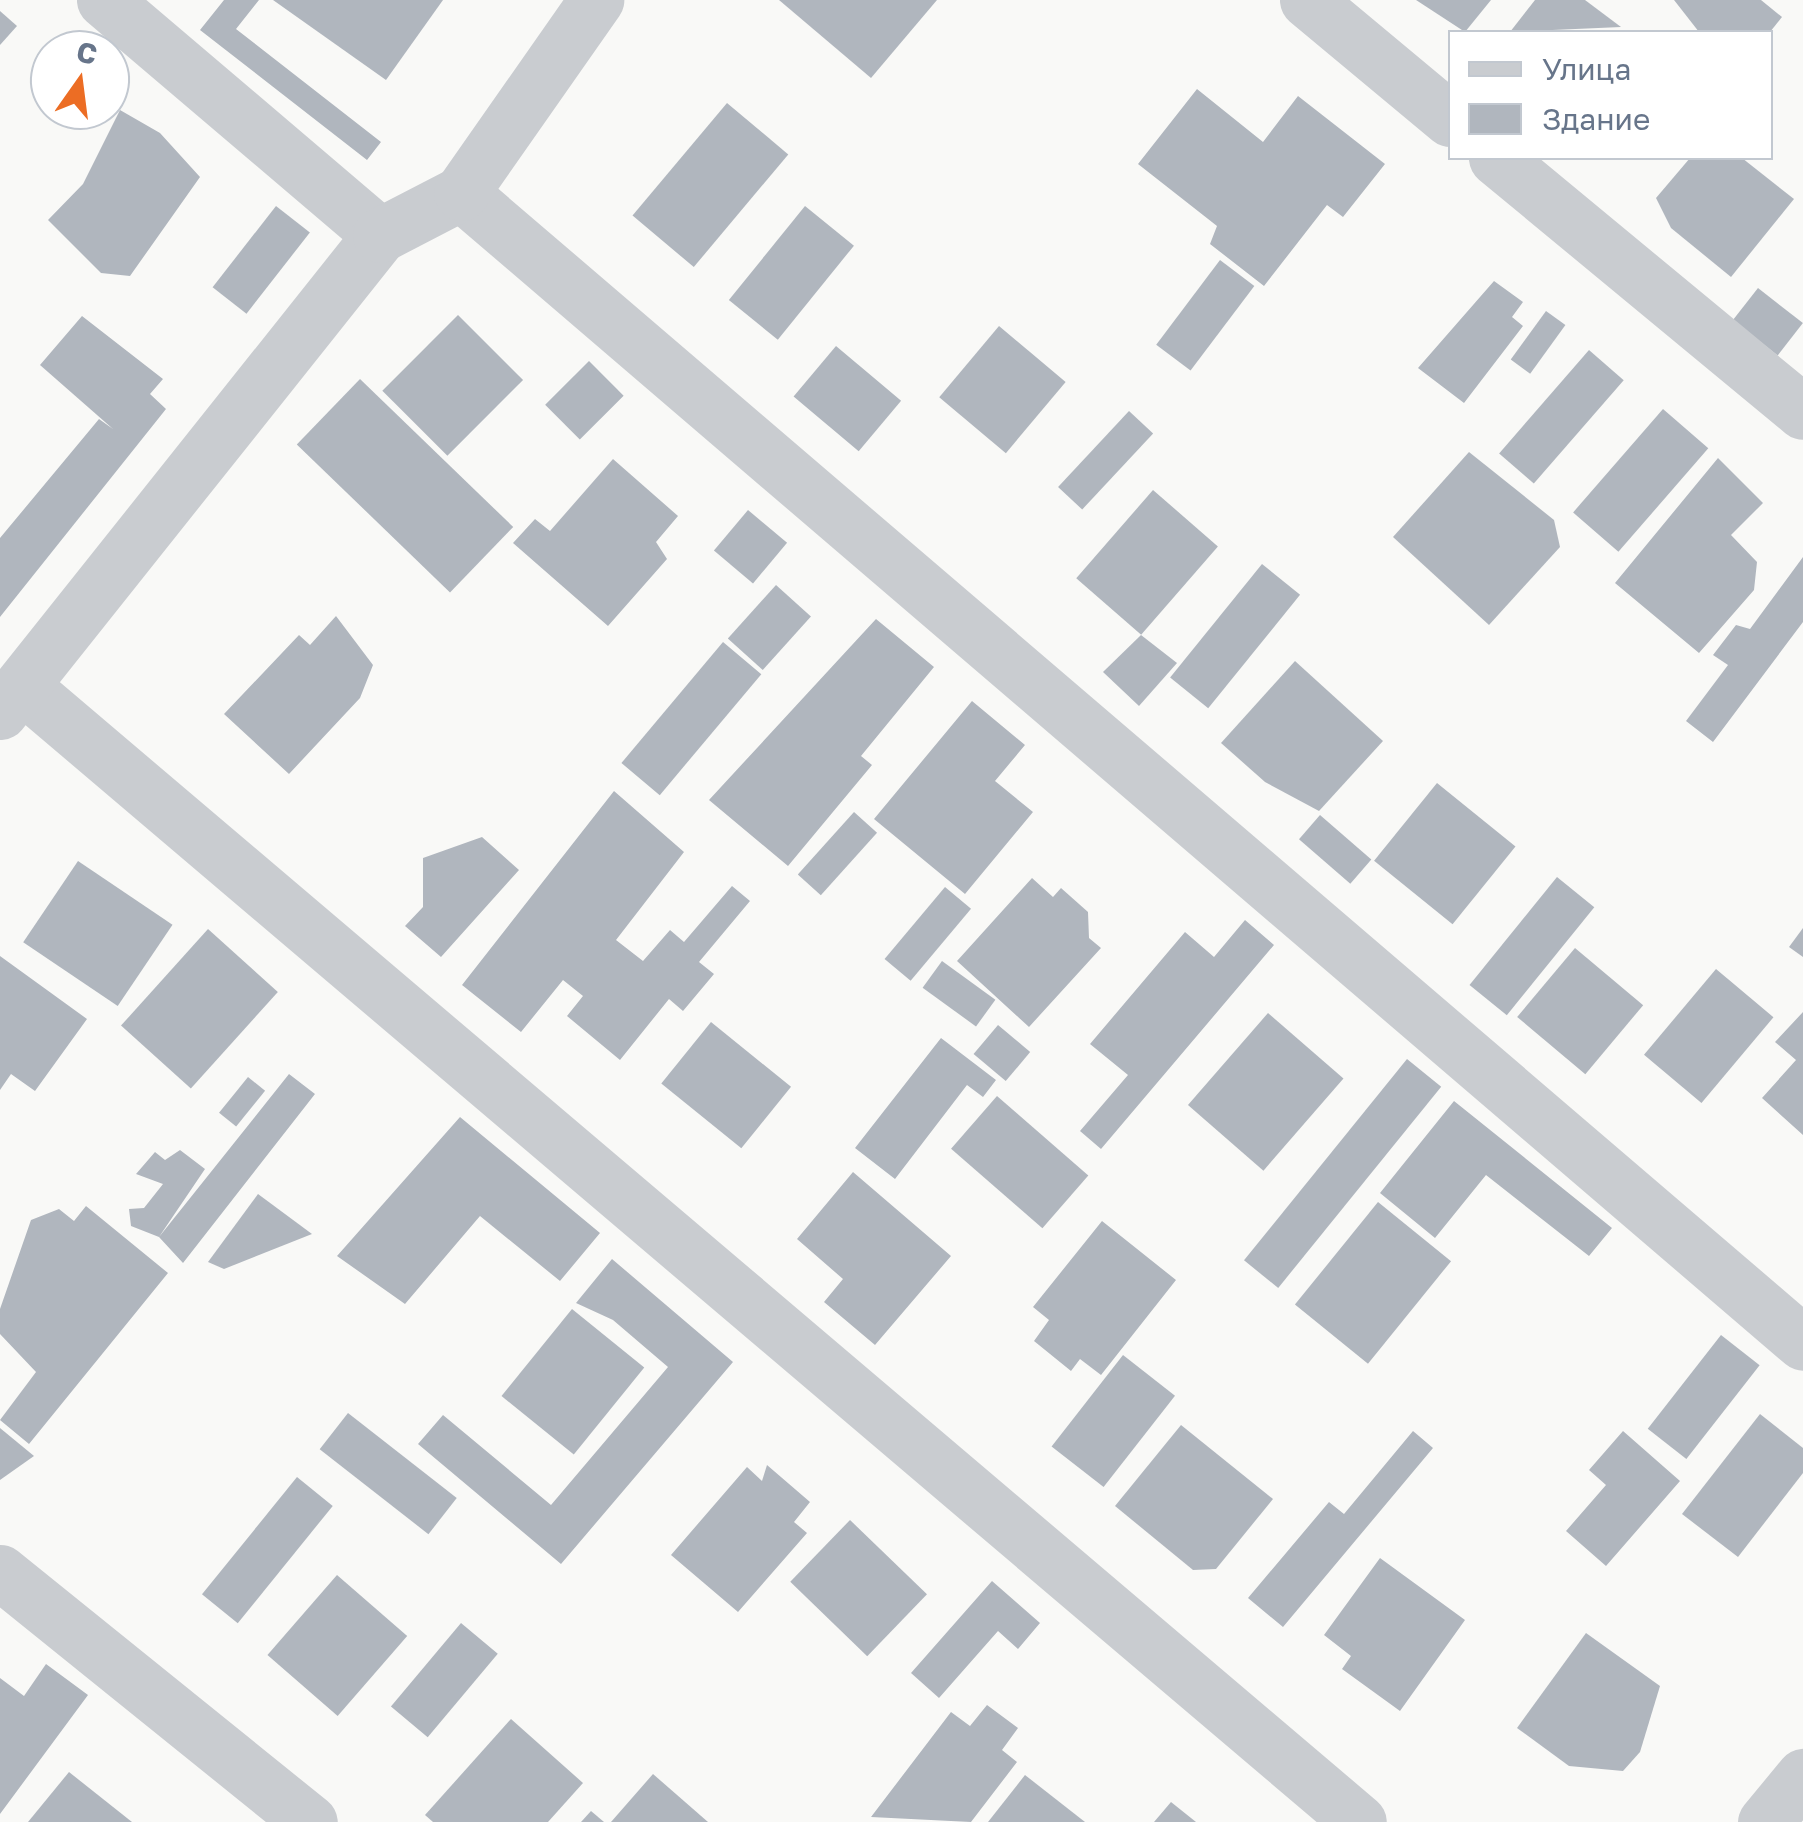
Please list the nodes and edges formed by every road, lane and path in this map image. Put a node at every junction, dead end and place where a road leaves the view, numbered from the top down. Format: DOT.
graph roads {
  1 [pos="104,0"];
  2 [pos="596,0"];
  3 [pos="1307,0"];
  4 [pos="1448,118"];
  5 [pos="1498,160"];
  6 [pos="461,193"];
  7 [pos="380,236"];
  8 [pos="1803,412"];
  9 [pos="11,699"];
  10 [pos="1803,1343"];
  11 [pos="0,1572"];
  12 [pos="1803,1776"];
  13 [pos="310,1822"];
  14 [pos="1359,1822"];
  15 [pos="1765,1822"];
  1 -- 7 [label="street"];
  2 -- 6 [label="street"];
  3 -- 4 [label="street"];
  5 -- 8 [label="street"];
  6 -- 7 [label="street"];
  6 -- 10 [label="street"];
  7 -- 9 [label="street"];
  9 -- 14 [label="street"];
  11 -- 13 [label="street"];
  12 -- 15 [label="street"];
}
